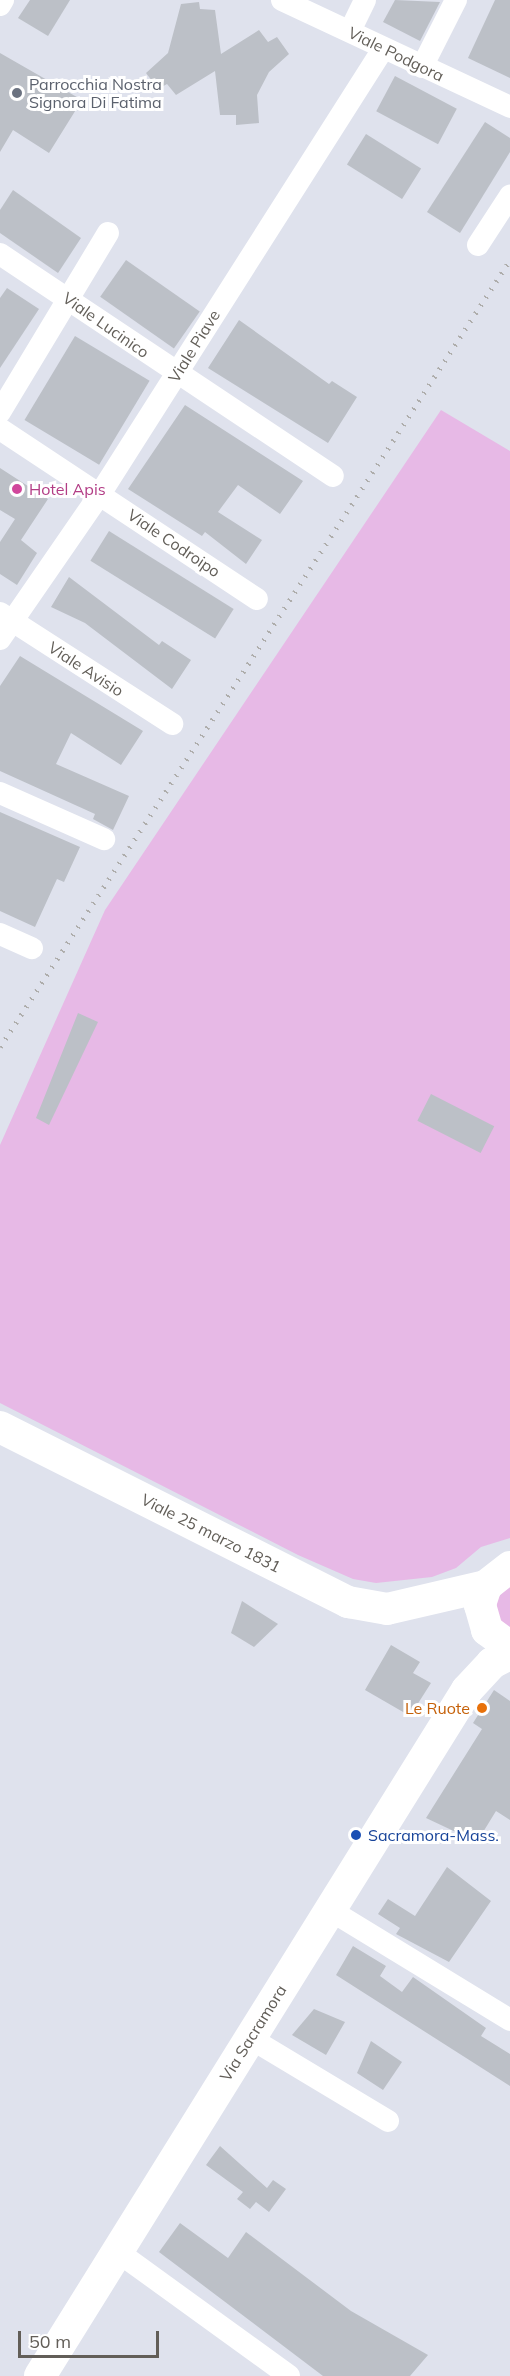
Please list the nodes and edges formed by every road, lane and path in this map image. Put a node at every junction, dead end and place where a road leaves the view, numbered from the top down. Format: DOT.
graph roads {
  1 [pos="3,0"];
  2 [pos="282,0"];
  3 [pos="365,0"];
  4 [pos="456,0"];
  5 [pos="0,5"];
  6 [pos="350,32"];
  7 [pos="382,49"];
  8 [pos="423,67"];
  9 [pos="510,107"];
  10 [pos="510,196"];
  11 [pos="108,233"];
  12 [pos="478,245"];
  13 [pos="0,254"];
  14 [pos="66,297"];
  15 [pos="177,374"];
  16 [pos="0,412"];
  17 [pos="0,429"];
  18 [pos="333,476"];
  19 [pos="100,494"];
  20 [pos="257,599"];
  21 [pos="4,624"];
  22 [pos="172,724"];
  23 [pos="0,793"];
  24 [pos="104,839"];
  25 [pos="0,934"];
  26 [pos="32,948"];
  27 [pos="0,1427"];
  28 [pos="510,1567"];
  29 [pos="491,1619"];
  30 [pos="510,1654"];
  31 [pos="467,1690"];
  32 [pos="330,1910"];
  33 [pos="510,2020"];
  34 [pos="250,2038"];
  35 [pos="388,2121"];
  36 [pos="118,2252"];
  37 [pos="40,2376"];
  38 [pos="289,2376"];
  1 -- 5 [label="street"];
  2 -- 6 [label="street, Viale Podgora"];
  3 -- 6 [label="street"];
  4 -- 8 [label="street"];
  6 -- 7 [label="street, Viale Podgora"];
  7 -- 8 [label="street, Viale Podgora"];
  7 -- 15 [label="street, Viale Piave"];
  8 -- 9 [label="street, Viale Podgora"];
  10 -- 12 [label="street"];
  11 -- 14 [label="street"];
  13 -- 14 [label="street, Viale Lucinico"];
  14 -- 15 [label="street, Viale Lucinico"];
  14 -- 16 [label="street"];
  15 -- 18 [label="street, Viale Lucinico"];
  15 -- 19 [label="street, Viale Piave"];
  17 -- 19 [label="street, Viale Codroipo"];
  19 -- 20 [label="street, Viale Codroipo"];
  19 -- 21 [label="street, Viale Piave"];
  21 -- 22 [label="street, Viale Avisio"];
  23 -- 24 [label="street"];
  25 -- 26 [label="street"];
  27 -- 29 [label="street, Viale 25 marzo 1831"];
  28 -- 29 [label="street"];
  29 -- 31 [label="street, Via Sacramora"];
  30 -- 31 [label="street, Via Sacramora"];
  31 -- 32 [label="street, Via Sacramora"];
  32 -- 33 [label="street"];
  32 -- 34 [label="street, Via Sacramora"];
  34 -- 35 [label="street"];
  34 -- 36 [label="street, Via Sacramora"];
  36 -- 37 [label="street, Via Sacramora"];
  36 -- 38 [label="street"];
}
